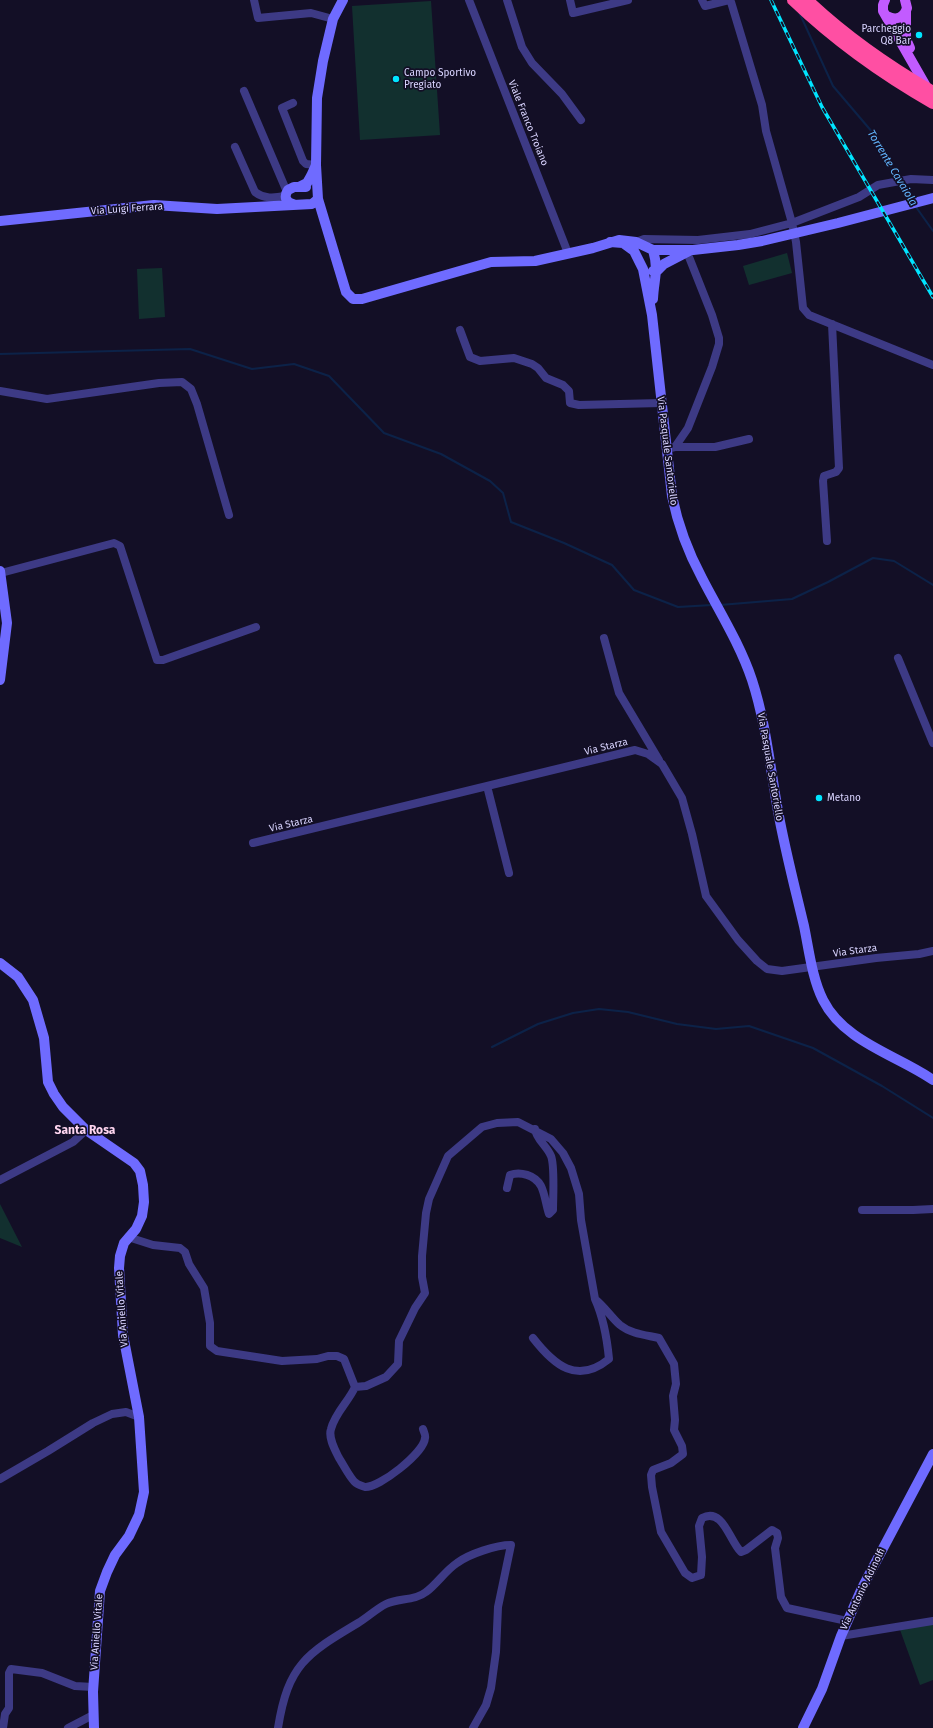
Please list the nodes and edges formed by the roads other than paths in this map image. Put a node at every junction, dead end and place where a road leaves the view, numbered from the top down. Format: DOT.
graph roads {
  1 [pos="254,0"];
  2 [pos="344,0"];
  3 [pos="469,0"];
  4 [pos="507,0"];
  5 [pos="570,0"];
  6 [pos="628,0"];
  7 [pos="702,0"];
  8 [pos="793,0"];
  9 [pos="875,0"];
  10 [pos="908,5"];
  11 [pos="810,7"];
  12 [pos="885,8"];
  13 [pos="333,19"];
  14 [pos="933,88"];
  15 [pos="244,91"];
  16 [pos="933,92"];
  17 [pos="933,98"];
  18 [pos="293,103"];
  19 [pos="933,103"];
  20 [pos="581,120"];
  21 [pos="235,147"];
  22 [pos="316,165"];
  23 [pos="933,180"];
  24 [pos="288,194"];
  25 [pos="317,195"];
  26 [pos="933,198"];
  27 [pos="305,205"];
  28 [pos="0,221"];
  29 [pos="323,222"];
  30 [pos="792,223"];
  31 [pos="657,238"];
  32 [pos="635,246"];
  33 [pos="653,250"];
  34 [pos="690,251"];
  35 [pos="568,253"];
  36 [pos="643,269"];
  37 [pos="657,271"];
  38 [pos="652,314"];
  39 [pos="832,324"];
  40 [pos="460,330"];
  41 [pos="933,365"];
  42 [pos="0,391"];
  43 [pos="662,403"];
  44 [pos="749,439"];
  45 [pos="671,448"];
  46 [pos="229,515"];
  47 [pos="827,540"];
  48 [pos="1,572"];
  49 [pos="256,627"];
  50 [pos="3,637"];
  51 [pos="604,638"];
  52 [pos="898,658"];
  53 [pos="0,680"];
  54 [pos="933,743"];
  55 [pos="662,764"];
  56 [pos="487,786"];
  57 [pos="253,843"];
  58 [pos="510,873"];
  59 [pos="933,951"];
  60 [pos="0,963"];
  61 [pos="813,967"];
  62 [pos="933,1080"];
  63 [pos="535,1129"];
  64 [pos="86,1130"];
  65 [pos="0,1180"];
  66 [pos="507,1188"];
  67 [pos="933,1209"];
  68 [pos="862,1210"];
  69 [pos="128,1237"];
  70 [pos="595,1300"];
  71 [pos="533,1338"];
  72 [pos="356,1386"];
  73 [pos="139,1417"];
  74 [pos="423,1429"];
  75 [pos="933,1454"];
  76 [pos="0,1479"];
  77 [pos="933,1620"];
  78 [pos="847,1622"];
  79 [pos="841,1636"];
  80 [pos="93,1687"];
  81 [pos="93,1715"];
  82 [pos="3,1728"];
  83 [pos="68,1728"];
  84 [pos="94,1728"];
  85 [pos="278,1728"];
  86 [pos="473,1728"];
  87 [pos="802,1728"];
  1 -- 13 [label="street"];
  2 -- 13 [label="street"];
  3 -- 35 [label="street, Viale Franco Troiano"];
  4 -- 20 [label="street"];
  5 -- 6 [label="street"];
  7 -- 30 [label="street"];
  8 -- 11 [label="highway"];
  9 -- 12 [label="main road"];
  10 -- 12 [label="main road"];
  10 -- 14 [label="main road"];
  11 -- 16 [label="highway"];
  11 -- 19 [label="highway"];
  12 -- 17 [label="main road"];
  13 -- 22 [label="street"];
  15 -- 24 [label="street"];
  18 -- 22 [label="street"];
  21 -- 24 [label="street"];
  22 -- 24 [label="street"];
  22 -- 25 [label="street"];
  23 -- 30 [label="street"];
  24 -- 25 [label="street"];
  24 -- 27 [label="street"];
  24 -- 28 [label="street, Via Luigi Ferrara"];
  25 -- 27 [label="street"];
  25 -- 29 [label="street"];
  26 -- 34 [label="street"];
  27 -- 29 [label="street"];
  29 -- 35 [label="street"];
  30 -- 31 [label="street"];
  30 -- 39 [label="street"];
  31 -- 32 [label="street"];
  31 -- 33 [label="street"];
  32 -- 33 [label="street"];
  32 -- 35 [label="street"];
  32 -- 36 [label="street"];
  33 -- 34 [label="street"];
  33 -- 36 [label="street"];
  33 -- 37 [label="street"];
  34 -- 37 [label="street"];
  34 -- 45 [label="street"];
  36 -- 37 [label="street"];
  36 -- 38 [label="street"];
  37 -- 38 [label="street"];
  38 -- 43 [label="street, Via Pasquale Santoriello"];
  39 -- 41 [label="street"];
  39 -- 47 [label="street"];
  40 -- 43 [label="street"];
  42 -- 46 [label="street"];
  43 -- 45 [label="street, Via Pasquale Santoriello"];
  44 -- 45 [label="street"];
  45 -- 61 [label="street, Via Pasquale Santoriello"];
  48 -- 49 [label="street"];
  48 -- 50 [label="street"];
  50 -- 53 [label="street"];
  51 -- 55 [label="street"];
  52 -- 54 [label="street"];
  55 -- 56 [label="street, Via Starza"];
  55 -- 61 [label="street, Via Starza"];
  56 -- 57 [label="street, Via Starza"];
  56 -- 58 [label="street"];
  59 -- 61 [label="street, Via Starza"];
  60 -- 64 [label="street, Via Aniello Vitale"];
  61 -- 62 [label="street, Via Pasquale Santoriello"];
  63 -- 66 [label="street"];
  63 -- 70 [label="street"];
  63 -- 72 [label="street"];
  64 -- 65 [label="street"];
  64 -- 69 [label="street, Via Aniello Vitale"];
  67 -- 68 [label="street"];
  69 -- 72 [label="street"];
  69 -- 73 [label="street, Via Aniello Vitale"];
  70 -- 71 [label="street"];
  70 -- 78 [label="street"];
  72 -- 74 [label="street"];
  73 -- 76 [label="street"];
  73 -- 80 [label="street, Via Aniello Vitale"];
  75 -- 78 [label="street, Via Antonio Adinolfi"];
  77 -- 79 [label="street"];
  78 -- 79 [label="street, Via Antonio Adinolfi"];
  79 -- 87 [label="street, Via Antonio Adinolfi"];
  80 -- 81 [label="street, Via Aniello Vitale"];
  80 -- 82 [label="street"];
  81 -- 83 [label="street"];
  81 -- 84 [label="street, Via Aniello Vitale"];
  85 -- 86 [label="street"];
}
